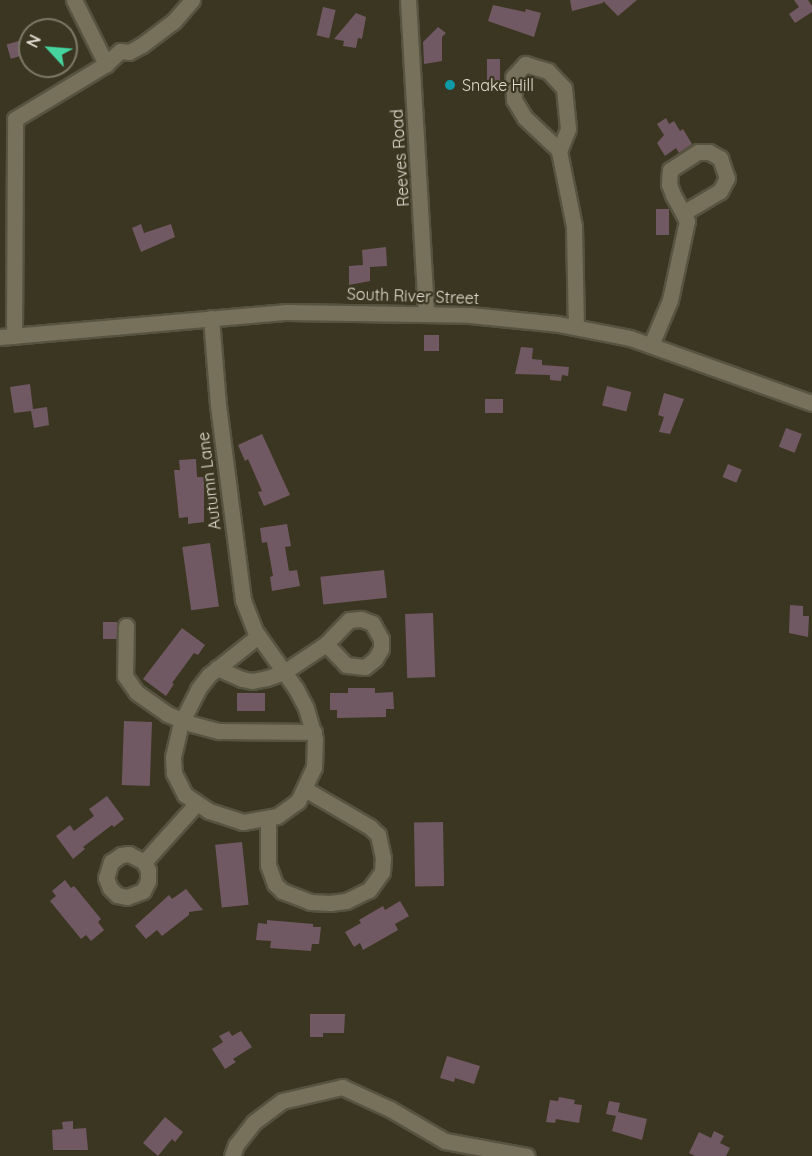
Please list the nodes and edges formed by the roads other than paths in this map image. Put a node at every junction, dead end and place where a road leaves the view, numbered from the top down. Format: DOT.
graph roads {
  1 [pos="74,0"];
  2 [pos="192,0"];
  3 [pos="408,0"];
  4 [pos="106,64"];
  5 [pos="559,150"];
  6 [pos="683,213"];
  7 [pos="426,313"];
  8 [pos="212,318"];
  9 [pos="576,327"];
  10 [pos="7,336"];
  11 [pos="651,345"];
  12 [pos="812,403"];
  13 [pos="126,626"];
  14 [pos="258,636"];
  15 [pos="326,644"];
  16 [pos="217,668"];
  17 [pos="284,672"];
  18 [pos="182,720"];
  19 [pos="314,732"];
  20 [pos="305,789"];
  21 [pos="196,804"];
  22 [pos="268,820"];
  23 [pos="144,862"];
  24 [pos="232,1156"];
  25 [pos="527,1156"];
  1 -- 4 [label="street"];
  2 -- 4 [label="street"];
  3 -- 7 [label="street, Reeves Road"];
  4 -- 10 [label="street"];
  5 -- 5 [label="street"];
  5 -- 9 [label="street"];
  6 -- 11 [label="street"];
  7 -- 8 [label="street, South River Street"];
  7 -- 9 [label="street, South River Street"];
  8 -- 10 [label="street, South River Street"];
  8 -- 14 [label="street, Autumn Lane"];
  9 -- 11 [label="street, South River Street"];
  11 -- 12 [label="street, South River Street"];
  13 -- 18 [label="street"];
  14 -- 16 [label="street"];
  14 -- 17 [label="street, Autumn Lane"];
  15 -- 17 [label="street"];
  16 -- 17 [label="street"];
  16 -- 18 [label="street"];
  17 -- 19 [label="street, Autumn Lane"];
  18 -- 19 [label="street"];
  18 -- 21 [label="street"];
  19 -- 20 [label="street, Autumn Lane"];
  20 -- 22 [label="street, Autumn Lane"];
  20 -- 22 [label="street"];
  21 -- 22 [label="street"];
  21 -- 23 [label="street"];
  24 -- 25 [label="street"];
}
